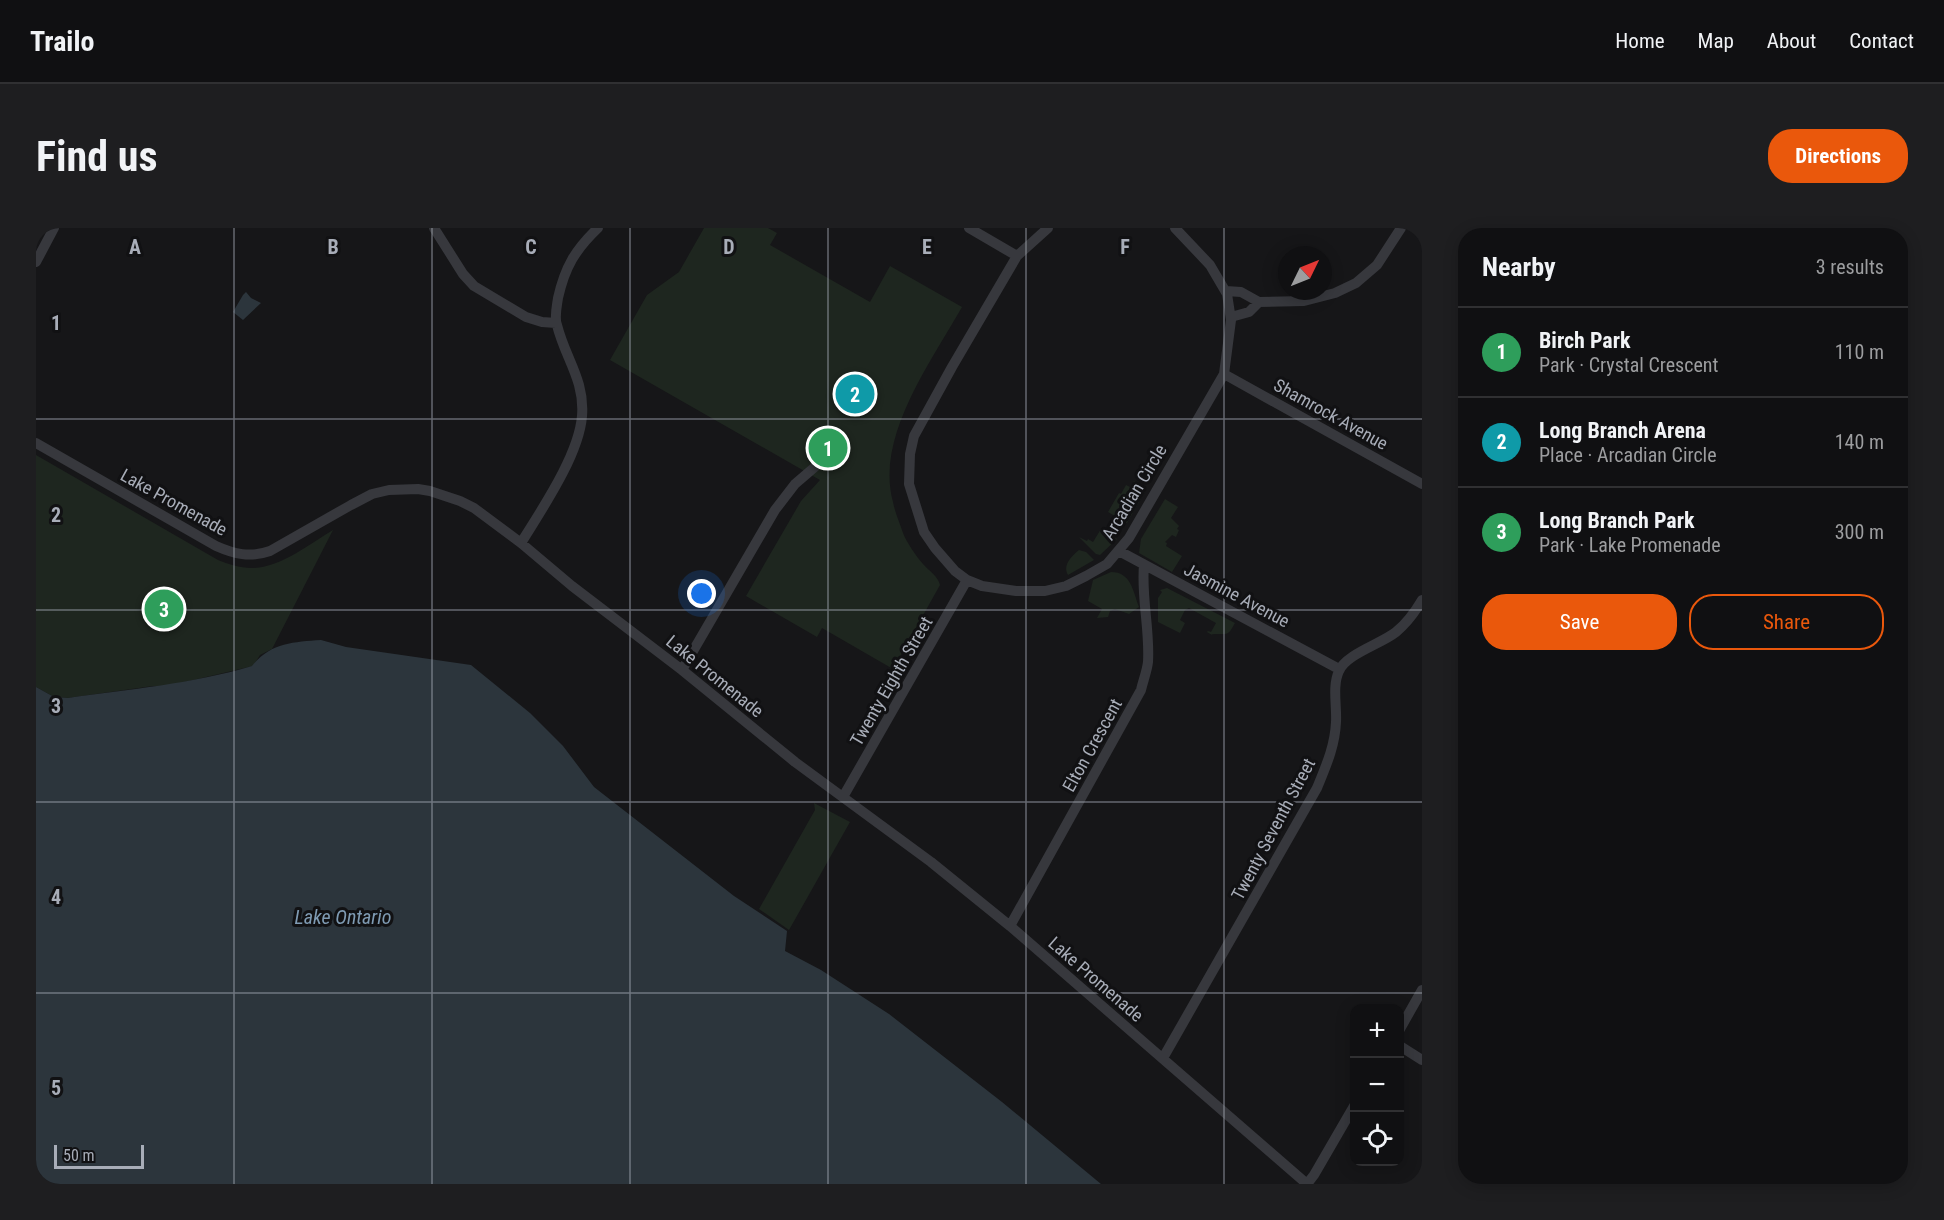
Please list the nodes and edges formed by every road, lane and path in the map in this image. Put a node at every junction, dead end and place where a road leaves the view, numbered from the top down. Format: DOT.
graph roads {
  1 [pos="54,228"];
  2 [pos="435,228"];
  3 [pos="598,228"];
  4 [pos="969,228"];
  5 [pos="1048,228"];
  6 [pos="1175,228"];
  7 [pos="1401,228"];
  8 [pos="1017,256"];
  9 [pos="36,262"];
  10 [pos="1226,291"];
  11 [pos="1259,303"];
  12 [pos="1231,317"];
  13 [pos="556,323"];
  14 [pos="1224,374"];
  15 [pos="36,444"];
  16 [pos="823,460"];
  17 [pos="1422,484"];
  18 [pos="521,543"];
  19 [pos="1119,551"];
  20 [pos="1144,565"];
  21 [pos="967,580"];
  22 [pos="1422,600"];
  23 [pos="1339,669"];
  24 [pos="682,670"];
  25 [pos="843,797"];
  26 [pos="1010,926"];
  27 [pos="1422,990"];
  28 [pos="1404,1022"];
  29 [pos="1404,1049"];
  30 [pos="1163,1058"];
  31 [pos="1422,1060"];
  32 [pos="1351,1112"];
  33 [pos="1307,1184"];
  1 -- 9 [label="street"];
  2 -- 13 [label="street"];
  3 -- 13 [label="street"];
  4 -- 8 [label="street"];
  5 -- 8 [label="street, Arcadian Circle"];
  6 -- 10 [label="street, Arcadian Circle"];
  7 -- 11 [label="street"];
  8 -- 21 [label="street, Arcadian Circle"];
  10 -- 11 [label="street"];
  10 -- 12 [label="street, Arcadian Circle"];
  11 -- 12 [label="street"];
  12 -- 14 [label="street, Arcadian Circle"];
  13 -- 18 [label="street"];
  14 -- 17 [label="street, Shamrock Avenue"];
  14 -- 19 [label="street, Arcadian Circle"];
  15 -- 18 [label="street, Lake Promenade"];
  16 -- 24 [label="street"];
  18 -- 24 [label="street, Lake Promenade"];
  19 -- 20 [label="street, Jasmine Avenue"];
  19 -- 21 [label="street, Arcadian Circle"];
  20 -- 23 [label="street, Jasmine Avenue"];
  20 -- 26 [label="street, Elton Crescent"];
  21 -- 25 [label="street, Twenty Eighth Street"];
  22 -- 23 [label="street"];
  23 -- 30 [label="street, Twenty Seventh Street"];
  24 -- 25 [label="street, Lake Promenade"];
  25 -- 26 [label="street, Lake Promenade"];
  26 -- 30 [label="street, Lake Promenade"];
  27 -- 28 [label="street"];
  29 -- 31 [label="street"];
  30 -- 33 [label="street, Lake Promenade"];
  32 -- 33 [label="street"];
}
